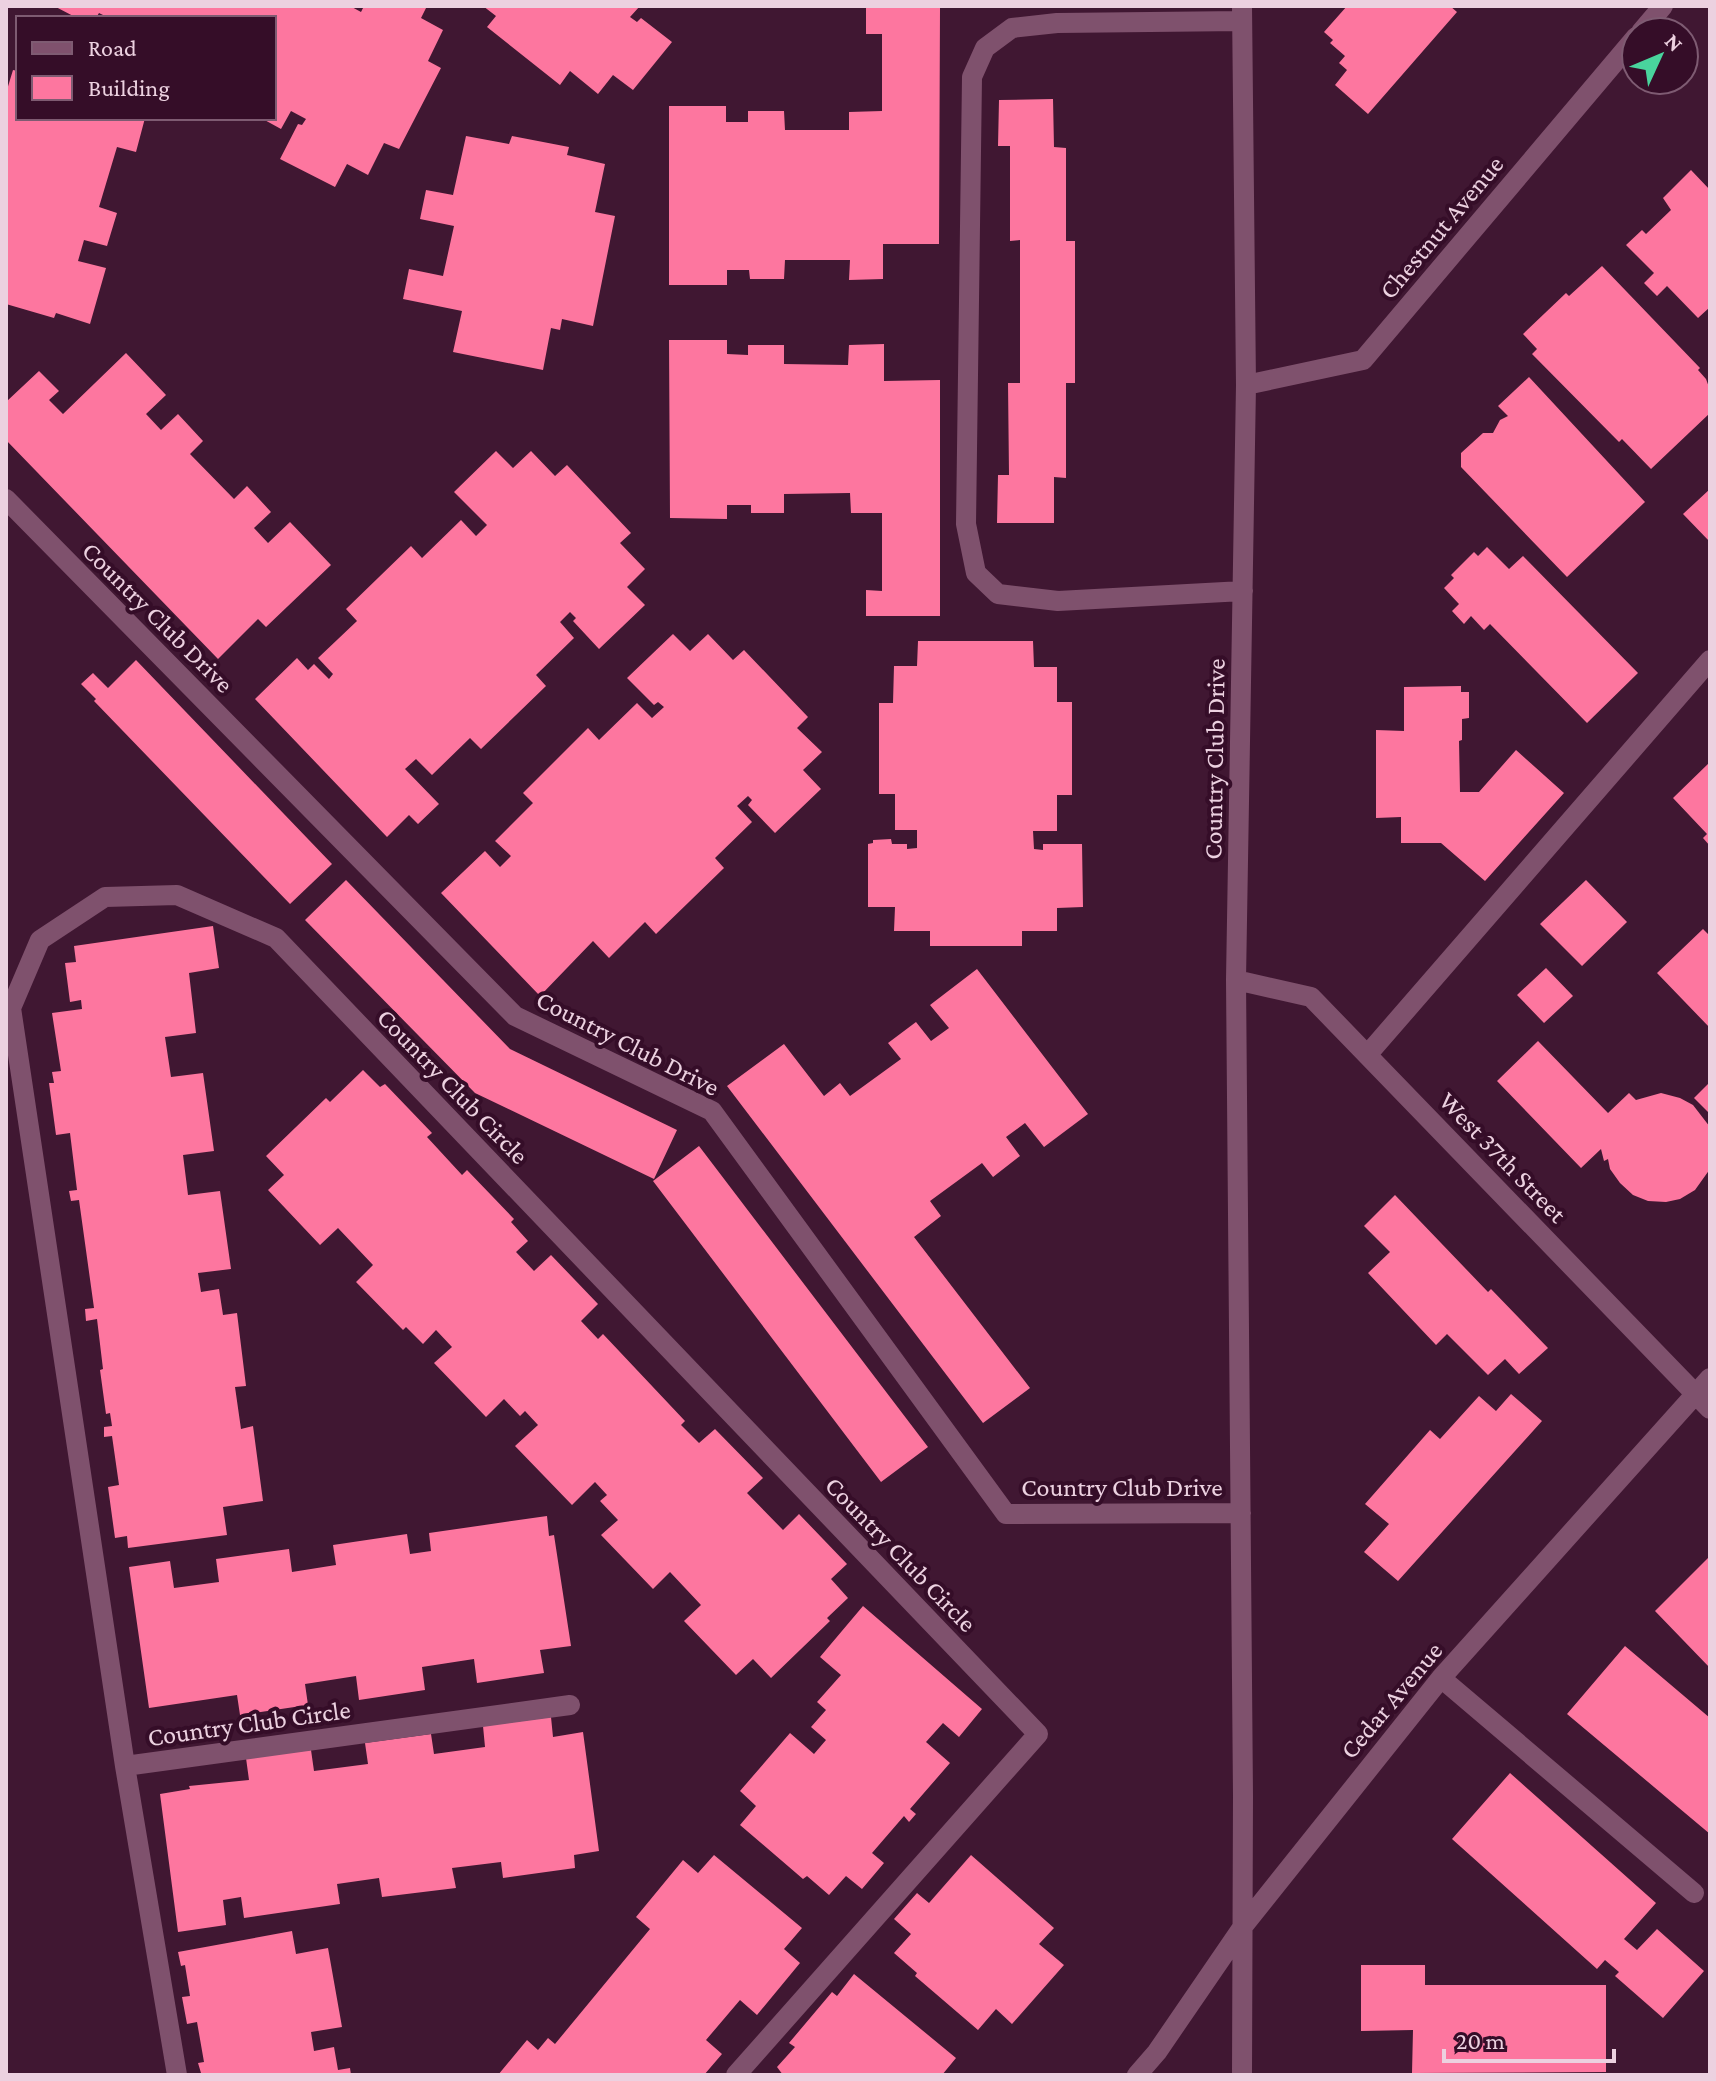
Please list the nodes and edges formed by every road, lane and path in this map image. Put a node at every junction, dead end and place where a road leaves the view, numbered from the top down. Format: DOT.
graph roads {
  1 [pos="1242,14"];
  2 [pos="1620,56"];
  3 [pos="1246,385"];
  4 [pos="6,499"];
  5 [pos="1243,591"];
  6 [pos="1710,660"];
  7 [pos="1236,980"];
  8 [pos="1368,1054"];
  9 [pos="1710,1378"];
  10 [pos="1703,1402"];
  11 [pos="1241,1513"];
  12 [pos="1441,1678"];
  13 [pos="570,1705"];
  14 [pos="125,1766"];
  15 [pos="1694,1893"];
  16 [pos="1244,1925"];
  17 [pos="177,2075"];
  18 [pos="736,2075"];
  19 [pos="1137,2075"];
  20 [pos="1242,2075"];
  1 -- 3 [label="street, Country Club Drive"];
  1 -- 5 [label="street"];
  2 -- 3 [label="street, Chestnut Avenue"];
  3 -- 5 [label="street, Country Club Drive"];
  4 -- 11 [label="street, Country Club Drive"];
  5 -- 7 [label="street, Country Club Drive"];
  6 -- 8 [label="street"];
  7 -- 8 [label="street, West 37th Street"];
  7 -- 11 [label="street, Country Club Drive"];
  8 -- 10 [label="street, West 37th Street"];
  9 -- 10 [label="street, Cedar Avenue"];
  10 -- 12 [label="street, Cedar Avenue"];
  11 -- 16 [label="street, Country Club Drive"];
  12 -- 15 [label="street"];
  12 -- 16 [label="street, Cedar Avenue"];
  13 -- 14 [label="street, Country Club Circle"];
  14 -- 17 [label="street, Country Club Circle"];
  14 -- 18 [label="street, Country Club Circle"];
  16 -- 19 [label="street, Cedar Avenue"];
  16 -- 20 [label="street, Country Club Drive"];
}
